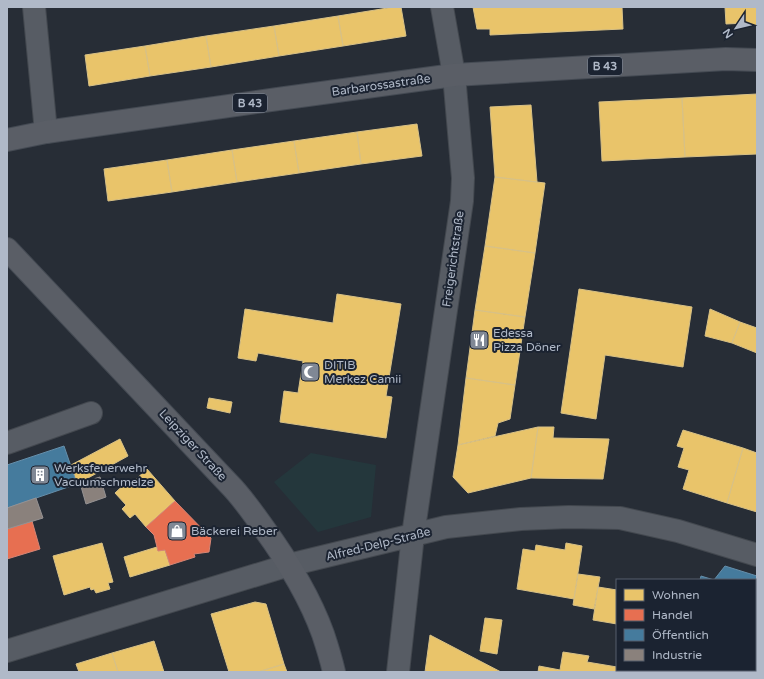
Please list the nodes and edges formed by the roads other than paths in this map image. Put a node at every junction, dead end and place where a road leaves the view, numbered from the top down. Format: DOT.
graph roads {
  1 [pos="34,7"];
  2 [pos="442,7"];
  3 [pos="757,60"];
  4 [pos="454,75"];
  5 [pos="46,132"];
  6 [pos="7,140"];
  7 [pos="7,249"];
  8 [pos="91,413"];
  9 [pos="7,443"];
  10 [pos="413,535"];
  11 [pos="757,554"];
  12 [pos="290,566"];
  13 [pos="7,651"];
  14 [pos="334,672"];
  15 [pos="398,672"];
  1 -- 5 [label="street"];
  2 -- 4 [label="street, Freigerichtstraße"];
  3 -- 4 [label="main road, Barbarossastraße / B 43"];
  4 -- 5 [label="main road, Barbarossastraße / B 43"];
  4 -- 10 [label="street, Freigerichtstraße"];
  5 -- 6 [label="main road, Barbarossastraße / B 43"];
  7 -- 12 [label="main road, Leipziger Straße"];
  8 -- 9 [label="street"];
  10 -- 11 [label="street, Alfred-Delp-Straße"];
  10 -- 12 [label="street, Alfred-Delp-Straße"];
  10 -- 15 [label="street"];
  12 -- 13 [label="street, Alfred-Delp-Straße"];
  12 -- 14 [label="main road, Leipziger Straße"];
}
